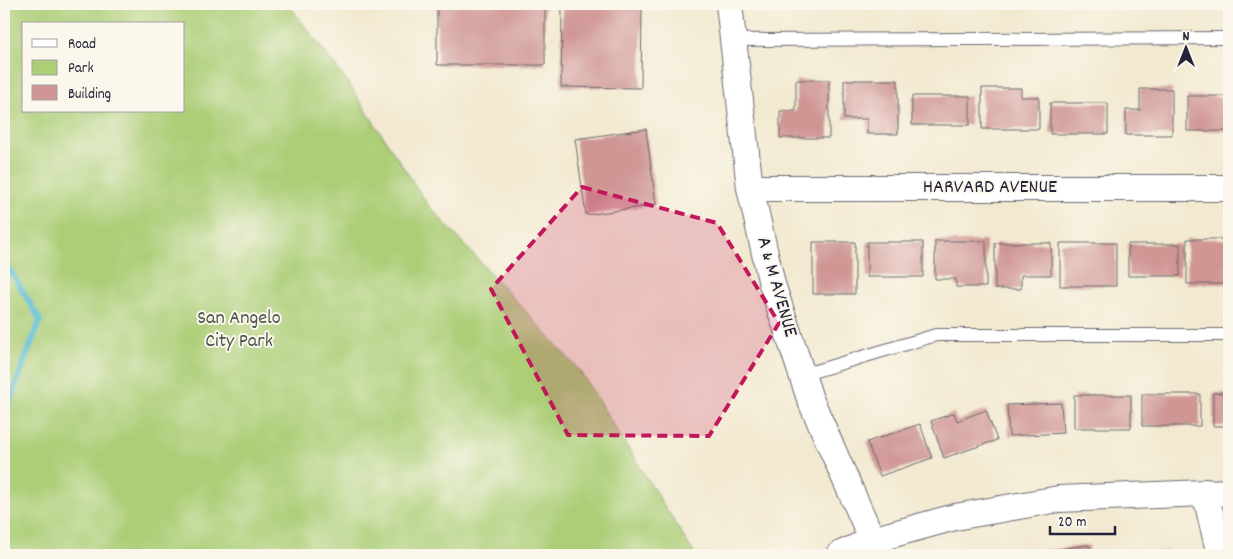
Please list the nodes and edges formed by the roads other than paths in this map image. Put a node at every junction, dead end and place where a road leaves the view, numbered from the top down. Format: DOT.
graph roads {
  1 [pos="729,4"];
  2 [pos="1229,38"];
  3 [pos="733,40"];
  4 [pos="750,188"];
  5 [pos="1229,188"];
  6 [pos="1229,334"];
  7 [pos="802,374"];
  8 [pos="1217,492"];
  9 [pos="876,548"];
  10 [pos="839,555"];
  11 [pos="1220,555"];
  1 -- 3 [label="street, A & M AVENUE"];
  2 -- 3 [label="lane"];
  3 -- 4 [label="street, A & M AVENUE"];
  4 -- 5 [label="street, HARVARD AVENUE"];
  4 -- 7 [label="street, A & M AVENUE"];
  6 -- 7 [label="lane"];
  7 -- 9 [label="street, A & M AVENUE"];
  8 -- 9 [label="street"];
  8 -- 11 [label="street"];
  9 -- 10 [label="street"];
}
